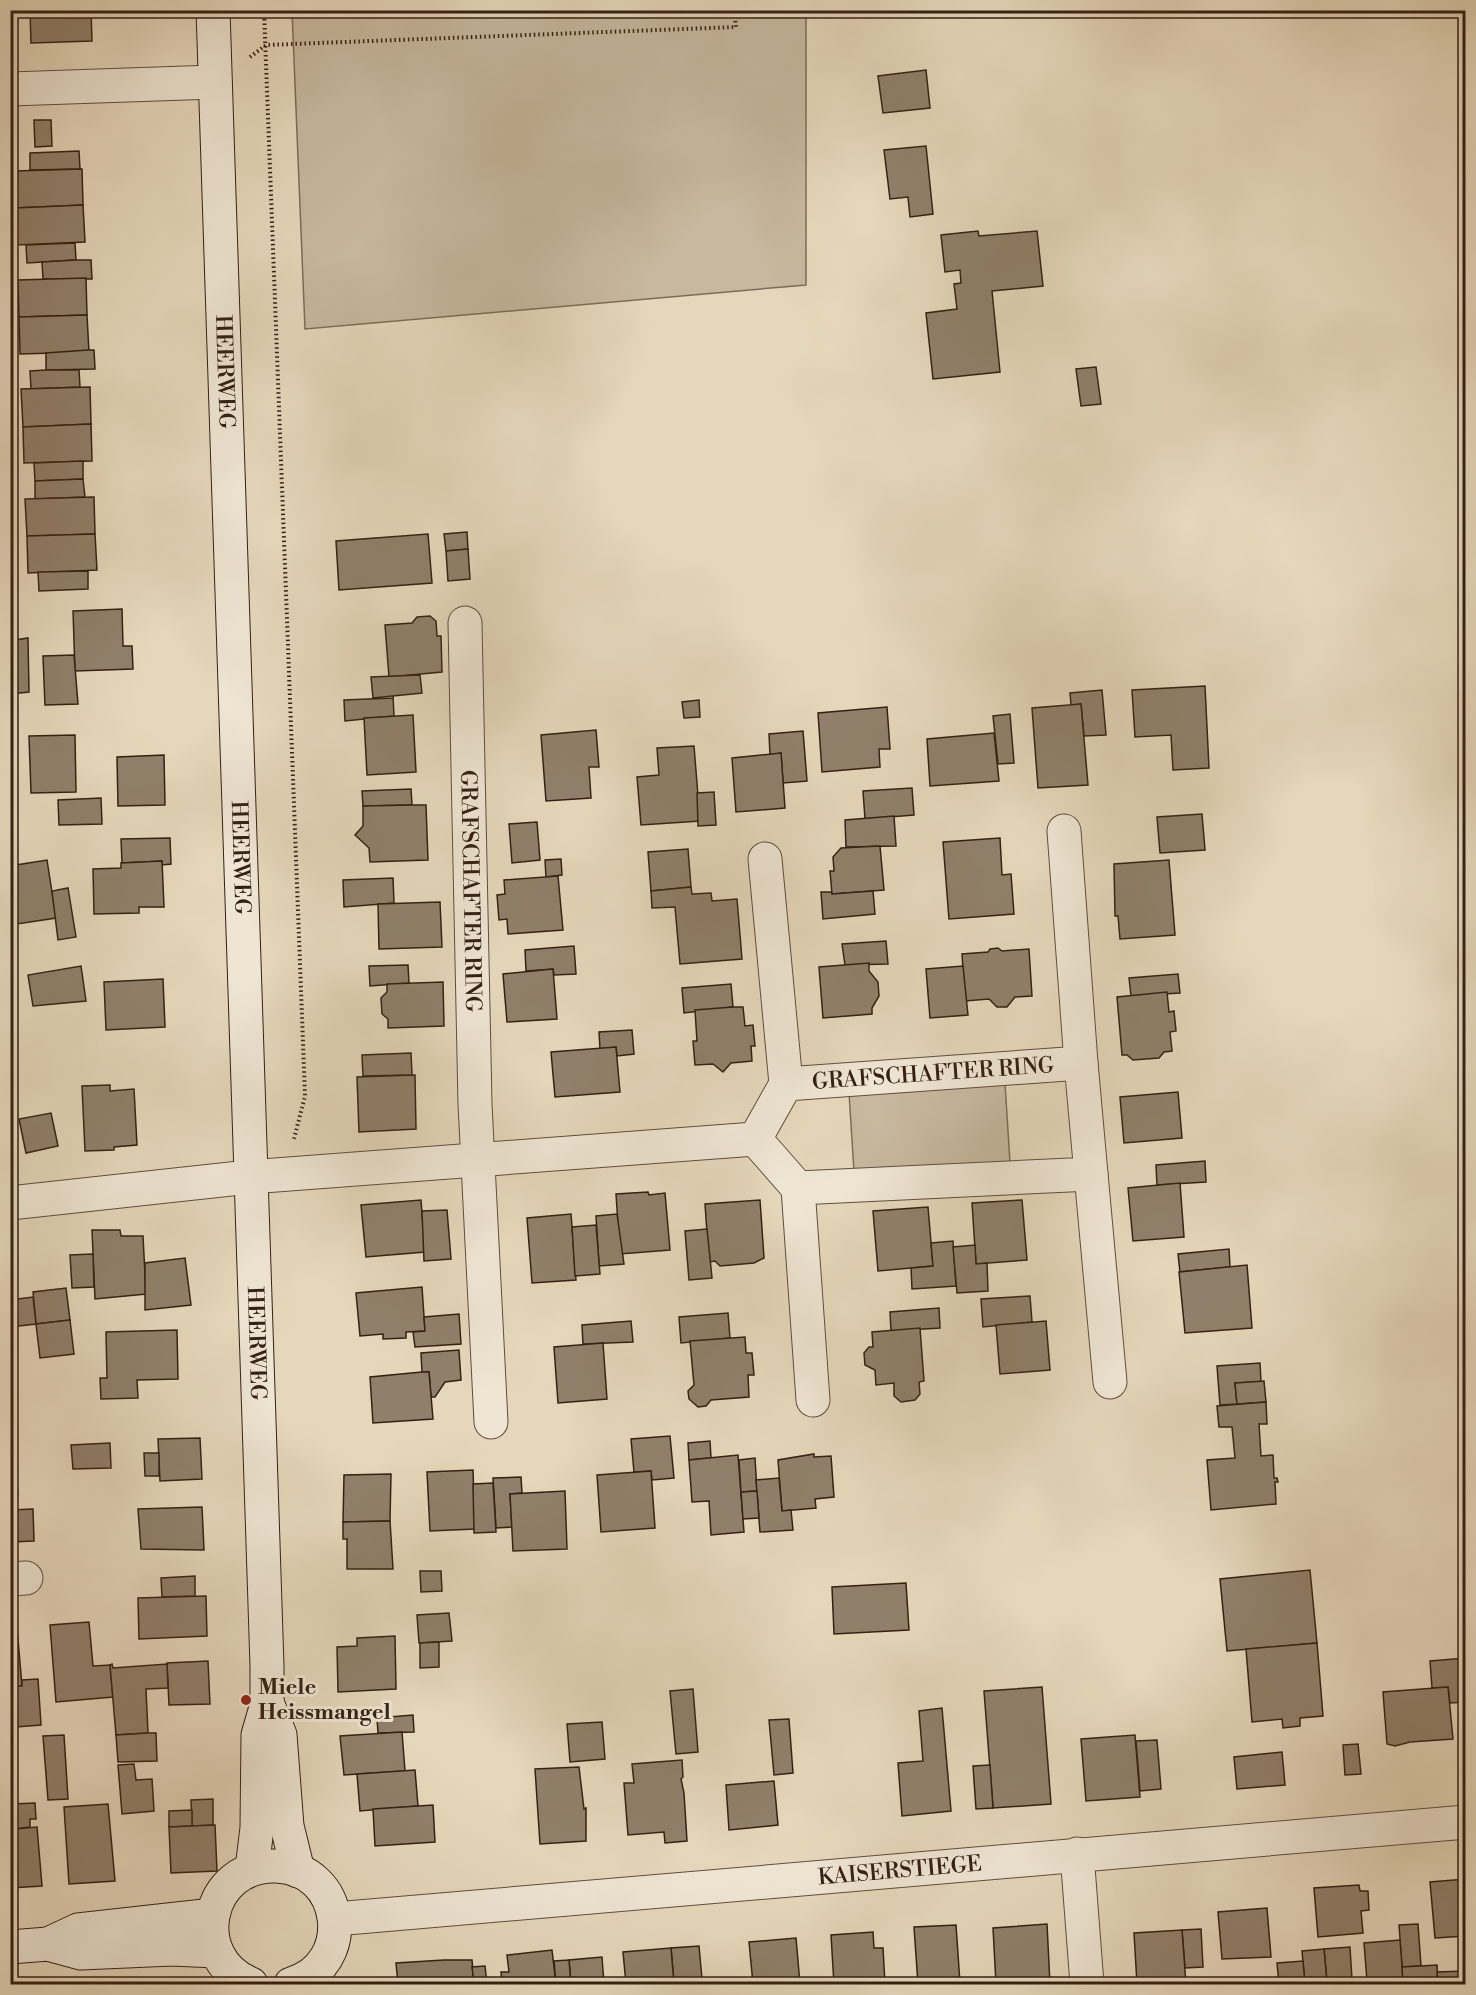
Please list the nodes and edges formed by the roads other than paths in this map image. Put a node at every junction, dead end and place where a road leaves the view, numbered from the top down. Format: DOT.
graph roads {
  1 [pos="213,10"];
  2 [pos="215,82"];
  3 [pos="10,89"];
  4 [pos="465,623"];
  5 [pos="1064,831"];
  6 [pos="765,859"];
  7 [pos="1081,1063"];
  8 [pos="786,1084"];
  9 [pos="755,1139"];
  10 [pos="478,1158"];
  11 [pos="1091,1174"];
  12 [pos="249,1177"];
  13 [pos="798,1188"];
  14 [pos="10,1203"];
  15 [pos="1110,1382"];
  16 [pos="813,1400"];
  17 [pos="491,1422"];
  18 [pos="267,1704"];
  19 [pos="1466,1822"];
  20 [pos="1077,1854"];
  21 [pos="252,1869"];
  22 [pos="298,1871"];
  23 [pos="213,1914"];
  24 [pos="335,1919"];
  25 [pos="48,1944"];
  26 [pos="10,1947"];
  27 [pos="216,1951"];
  28 [pos="249,1984"];
  29 [pos="297,1984"];
  30 [pos="1087,1984"];
  1 -- 2 [label="street, HEERWEG"];
  2 -- 3 [label="street"];
  2 -- 12 [label="street, HEERWEG"];
  4 -- 10 [label="street, GRAFSCHAFTER RING"];
  5 -- 7 [label="street, GRAFSCHAFTER RING"];
  6 -- 8 [label="street, GRAFSCHAFTER RING"];
  7 -- 8 [label="street, GRAFSCHAFTER RING"];
  7 -- 11 [label="street, GRAFSCHAFTER RING"];
  8 -- 9 [label="street, GRAFSCHAFTER RING"];
  9 -- 10 [label="street"];
  9 -- 13 [label="street"];
  10 -- 12 [label="street"];
  10 -- 17 [label="street, GRAFSCHAFTER RING"];
  11 -- 13 [label="street"];
  11 -- 15 [label="street, GRAFSCHAFTER RING"];
  12 -- 14 [label="street"];
  12 -- 18 [label="street, HEERWEG"];
  13 -- 16 [label="street"];
  18 -- 21 [label="street, HEERWEG"];
  18 -- 22 [label="street, HEERWEG"];
  19 -- 20 [label="street, KAISERSTIEGE"];
  20 -- 24 [label="street, KAISERSTIEGE"];
  20 -- 30 [label="street"];
  21 -- 22 [label="street"];
  21 -- 23 [label="street"];
  22 -- 24 [label="street"];
  23 -- 25 [label="street"];
  23 -- 27 [label="street"];
  24 -- 29 [label="street"];
  25 -- 26 [label="street"];
  25 -- 27 [label="street"];
  27 -- 28 [label="street"];
}
